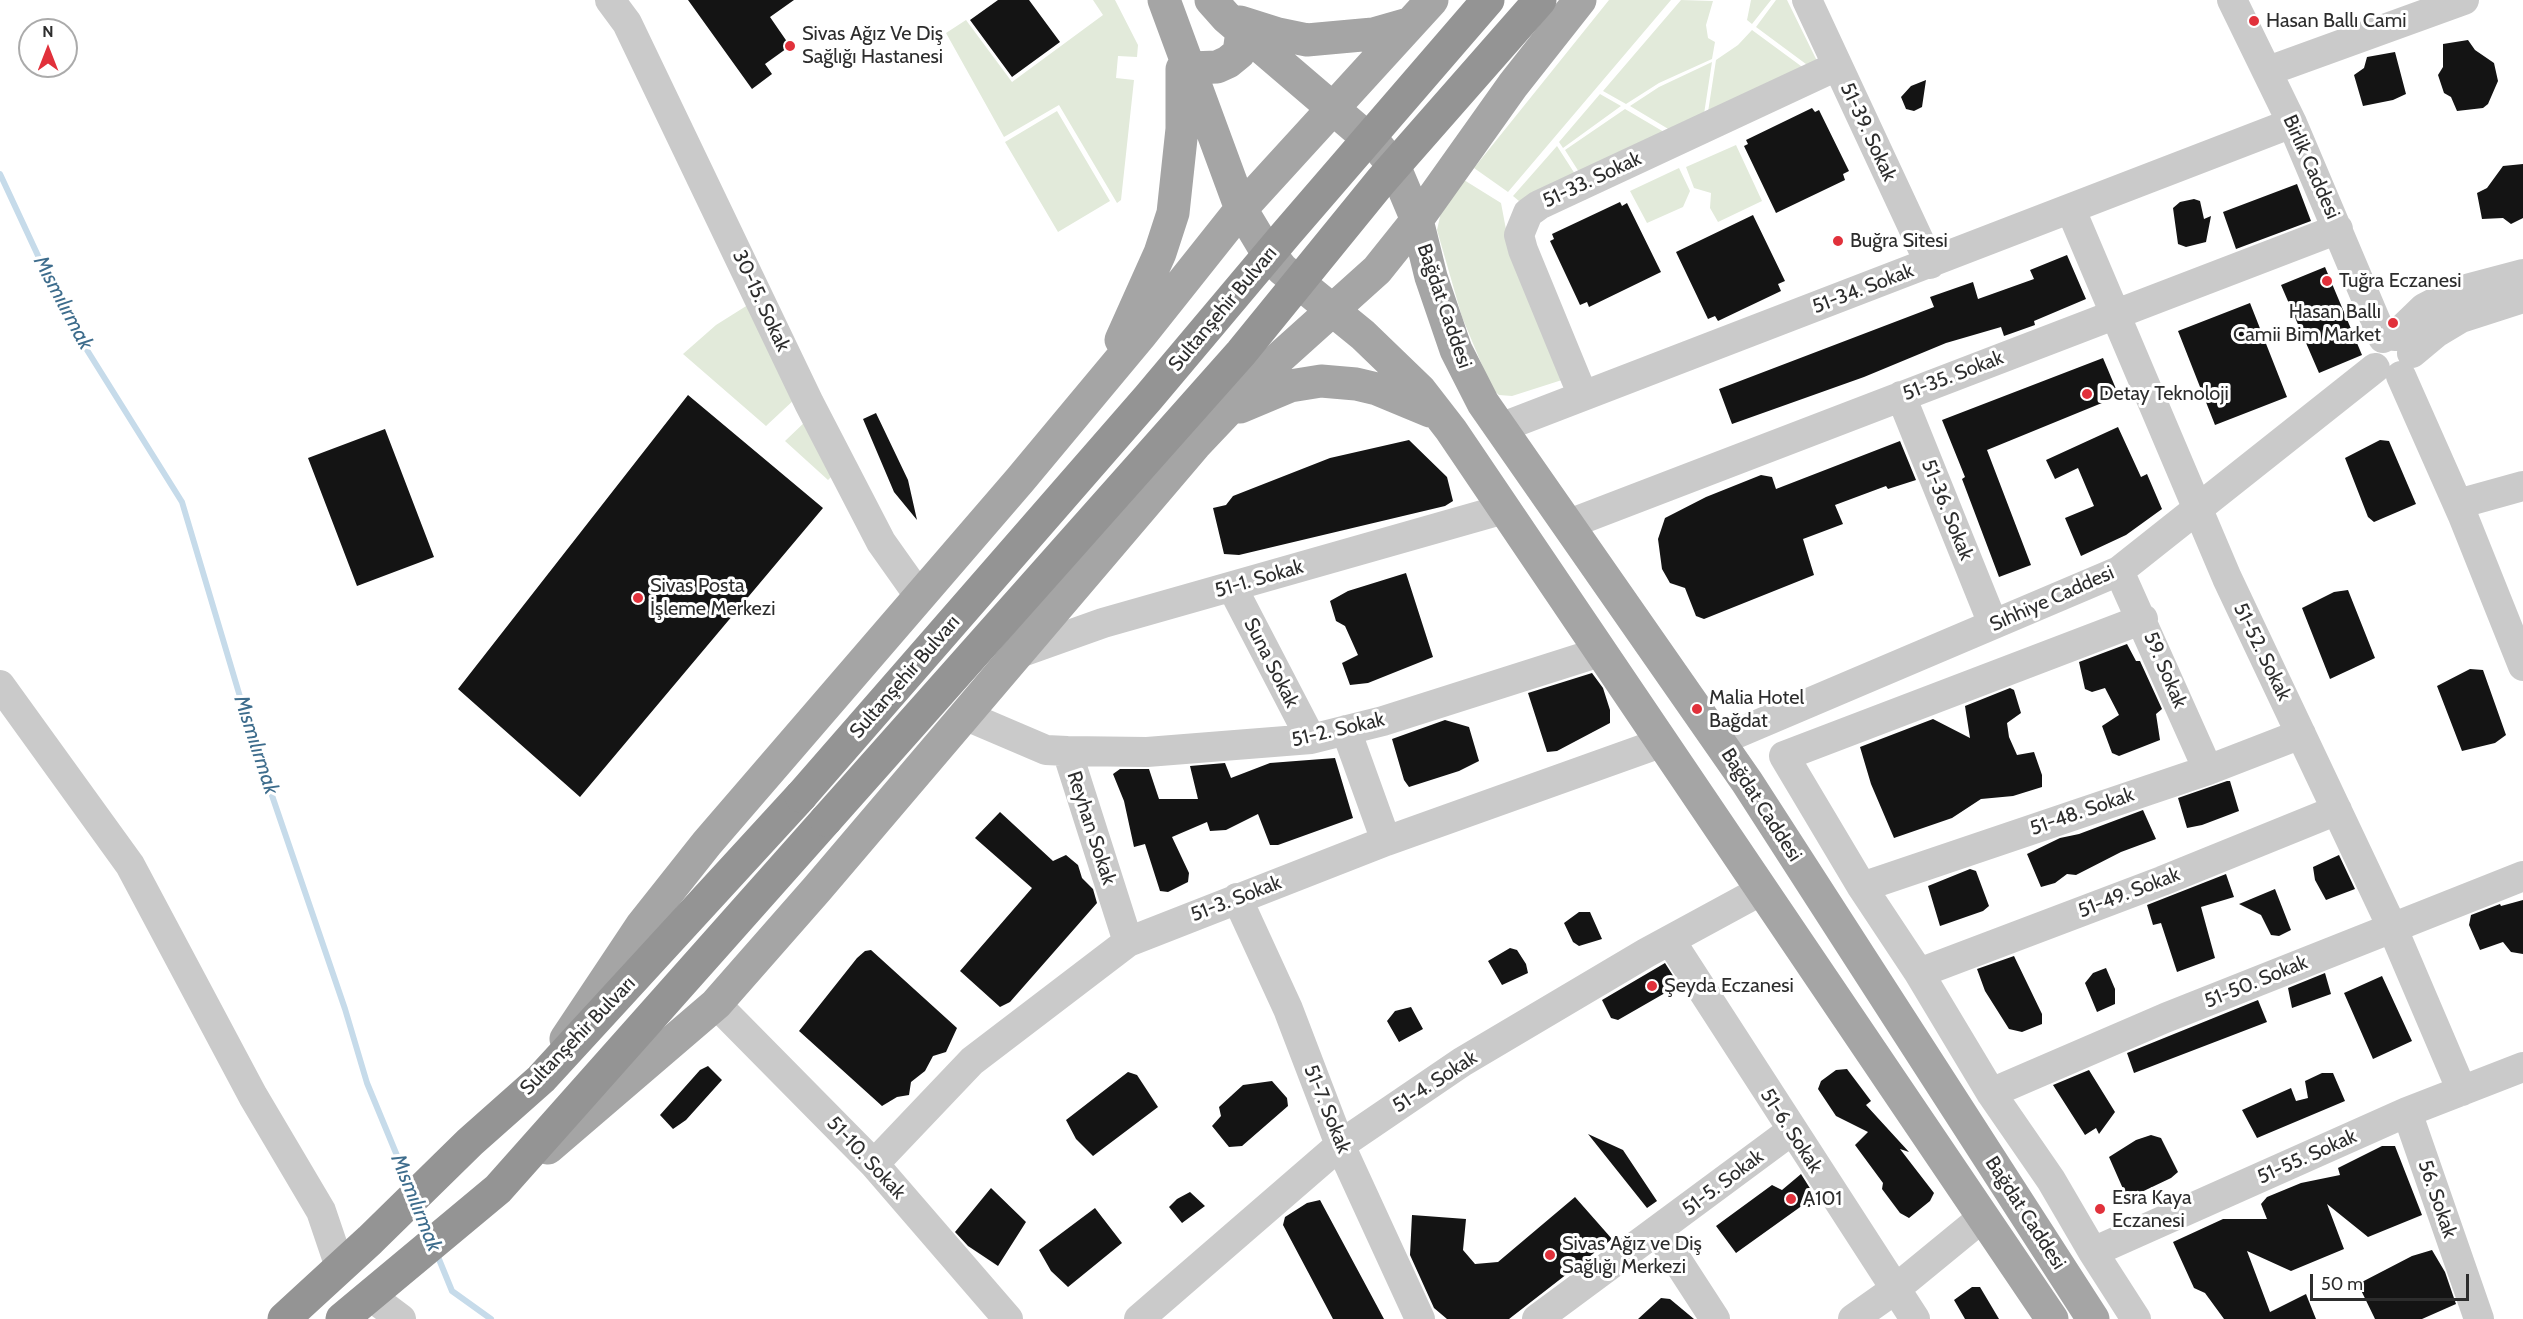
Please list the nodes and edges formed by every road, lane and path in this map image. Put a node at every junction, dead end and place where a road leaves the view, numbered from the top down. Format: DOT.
graph roads {
  1 [pos="610,0"];
  2 [pos="1164,0"];
  3 [pos="1432,0"];
  4 [pos="1488,0"];
  5 [pos="1540,0"];
  6 [pos="1580,0"];
  7 [pos="1807,0"];
  8 [pos="2232,0"];
  9 [pos="2464,0"];
  10 [pos="1226,16"];
  11 [pos="1408,24"];
  12 [pos="1186,57"];
  13 [pos="1837,66"];
  14 [pos="2268,71"];
  15 [pos="1333,108"];
  16 [pos="2292,123"];
  17 [pos="1241,209"];
  18 [pos="2071,210"];
  19 [pos="1417,220"];
  20 [pos="2338,229"];
  21 [pos="1930,264"];
  22 [pos="2523,274"];
  23 [pos="2523,298"];
  24 [pos="1334,311"];
  25 [pos="2115,314"];
  26 [pos="2393,354"];
  27 [pos="1102,382"];
  28 [pos="1583,396"];
  29 [pos="1901,396"];
  30 [pos="1222,416"];
  31 [pos="1440,416"];
  32 [pos="1500,428"];
  33 [pos="2523,486"];
  34 [pos="2458,504"];
  35 [pos="1504,509"];
  36 [pos="2198,511"];
  37 [pos="1569,524"];
  38 [pos="2119,571"];
  39 [pos="1232,586"];
  40 [pos="920,597"];
  41 [pos="2143,619"];
  42 [pos="1994,624"];
  43 [pos="1600,652"];
  44 [pos="1016,654"];
  45 [pos="2522,659"];
  46 [pos="0,685"];
  47 [pos="964,715"];
  48 [pos="1346,730"];
  49 [pos="2301,734"];
  50 [pos="1311,739"];
  51 [pos="1719,741"];
  52 [pos="1663,742"];
  53 [pos="1067,751"];
  54 [pos="2208,770"];
  55 [pos="2337,810"];
  56 [pos="1386,841"];
  57 [pos="2523,876"];
  58 [pos="1862,887"];
  59 [pos="1762,890"];
  60 [pos="1237,898"];
  61 [pos="2392,927"];
  62 [pos="1670,940"];
  63 [pos="1128,942"];
  64 [pos="1918,973"];
  65 [pos="716,1004"];
  66 [pos="2523,1066"];
  67 [pos="541,1079"];
  68 [pos="2462,1091"];
  69 [pos="1991,1093"];
  70 [pos="2408,1113"];
  71 [pos="1791,1131"];
  72 [pos="1340,1145"];
  73 [pos="874,1164"];
  74 [pos="498,1189"];
  75 [pos="1983,1216"];
  76 [pos="1658,1231"];
  77 [pos="2093,1252"];
  78 [pos="340,1267"];
  79 [pos="1894,1290"];
  80 [pos="369,1294"];
  81 [pos="284,1319"];
  82 [pos="342,1319"];
  83 [pos="401,1319"];
  84 [pos="1008,1319"];
  85 [pos="1139,1319"];
  86 [pos="1420,1319"];
  87 [pos="1537,1319"];
  88 [pos="1715,1319"];
  89 [pos="1853,1319"];
  90 [pos="1915,1319"];
  91 [pos="2052,1319"];
  92 [pos="2093,1319"];
  93 [pos="2136,1319"];
  94 [pos="2479,1319"];
  1 -- 40 [label="street, 30-15. Sokak"];
  2 -- 12 [label="main road, Bağdat Caddesi"];
  3 -- 11 [label="main road"];
  4 -- 67 [label="highway, Sultanşehir Bulvarı, bridge"];
  5 -- 74 [label="highway, Sultanşehir Bulvarı, bridge"];
  6 -- 19 [label="main road"];
  7 -- 13 [label="street, 51-39. Sokak"];
  8 -- 14 [label="street, Birlik Caddesi"];
  9 -- 14 [label="street"];
  10 -- 11 [label="main road"];
  10 -- 12 [label="main road"];
  10 -- 15 [label="main road, Bağdat Caddesi"];
  11 -- 15 [label="main road"];
  12 -- 17 [label="main road, Bağdat Caddesi"];
  12 -- 27 [label="main road"];
  13 -- 21 [label="street, 51-39. Sokak"];
  13 -- 28 [label="street, 51-33. Sokak"];
  14 -- 16 [label="street, Birlik Caddesi"];
  15 -- 17 [label="main road"];
  15 -- 19 [label="main road, Bağdat Caddesi"];
  16 -- 18 [label="street, 51-34. Sokak"];
  16 -- 20 [label="street, Birlik Caddesi"];
  17 -- 24 [label="main road, Bağdat Caddesi"];
  17 -- 27 [label="main road"];
  18 -- 21 [label="street, 51-34. Sokak"];
  18 -- 25 [label="street, 51-52. Sokak"];
  19 -- 24 [label="main road"];
  19 -- 32 [label="main road, Bağdat Caddesi"];
  20 -- 25 [label="street, 51-35. Sokak"];
  20 -- 26 [label="street, Birlik Caddesi"];
  21 -- 28 [label="street, 51-34. Sokak"];
  22 -- 26 [label="street, Sıhhiye Caddesi"];
  23 -- 26 [label="street, Sıhhiye Caddesi"];
  24 -- 30 [label="main road"];
  24 -- 31 [label="main road, Bağdat Caddesi"];
  25 -- 29 [label="street, 51-35. Sokak"];
  25 -- 36 [label="street, 51-52. Sokak"];
  26 -- 34 [label="street, Birlik Caddesi"];
  26 -- 36 [label="street, Sıhhiye Caddesi"];
  27 -- 40 [label="main road"];
  28 -- 32 [label="street, 51-34. Sokak"];
  29 -- 37 [label="street, 51-35. Sokak"];
  29 -- 42 [label="street, 51-36. Sokak"];
  30 -- 31 [label="main road"];
  30 -- 44 [label="main road"];
  31 -- 35 [label="main road, Bağdat Caddesi"];
  32 -- 37 [label="main road, Bağdat Caddesi"];
  33 -- 34 [label="street"];
  34 -- 45 [label="street, Birlik Caddesi"];
  35 -- 39 [label="street, 51-1. Sokak"];
  35 -- 43 [label="main road, Bağdat Caddesi"];
  36 -- 38 [label="street, Sıhhiye Caddesi"];
  36 -- 49 [label="street, 51-52. Sokak"];
  37 -- 51 [label="main road, Bağdat Caddesi"];
  38 -- 41 [label="street, 59. Sokak"];
  38 -- 42 [label="street, Sıhhiye Caddesi"];
  39 -- 44 [label="street, 51-1. Sokak"];
  39 -- 50 [label="street, Suna Sokak"];
  40 -- 67 [label="main road"];
  41 -- 54 [label="street, 59. Sokak"];
  41 -- 58 [label="street"];
  42 -- 51 [label="street, Sıhhiye Caddesi"];
  43 -- 48 [label="street, 51-2. Sokak"];
  43 -- 52 [label="main road, Bağdat Caddesi"];
  44 -- 47 [label="main road"];
  46 -- 78 [label="street"];
  47 -- 53 [label="street, Reyhan Sokak"];
  47 -- 65 [label="main road"];
  48 -- 50 [label="street, 51-2. Sokak"];
  48 -- 56 [label="street"];
  49 -- 54 [label="street, 51-48. Sokak"];
  49 -- 55 [label="street, 51-52. Sokak"];
  50 -- 53 [label="street, 51-2. Sokak"];
  51 -- 92 [label="main road, Bağdat Caddesi"];
  52 -- 56 [label="street, 51-3. Sokak"];
  52 -- 59 [label="main road, Bağdat Caddesi"];
  53 -- 63 [label="street, Reyhan Sokak"];
  54 -- 58 [label="street, 51-48. Sokak"];
  55 -- 61 [label="street, 51-52. Sokak"];
  55 -- 64 [label="street, 51-49. Sokak"];
  56 -- 60 [label="street, 51-3. Sokak"];
  57 -- 61 [label="street, 51-50. Sokak"];
  58 -- 64 [label="street"];
  59 -- 62 [label="street, 51-4. Sokak"];
  59 -- 75 [label="main road, Bağdat Caddesi"];
  60 -- 63 [label="street, 51-3. Sokak"];
  60 -- 72 [label="street, 51-7. Sokak"];
  61 -- 68 [label="street, 51-52. Sokak"];
  61 -- 69 [label="street, 51-50. Sokak"];
  62 -- 71 [label="street, 51-6. Sokak"];
  62 -- 72 [label="street, 51-4. Sokak"];
  63 -- 73 [label="street, 51-3. Sokak"];
  64 -- 69 [label="street"];
  65 -- 73 [label="street, 51-10. Sokak"];
  65 -- 74 [label="main road"];
  66 -- 68 [label="street, 51-55. Sokak"];
  67 -- 78 [label="highway, Sultanşehir Bulvarı"];
  68 -- 70 [label="street, 51-55. Sokak"];
  69 -- 77 [label="street"];
  70 -- 77 [label="street, 51-55. Sokak"];
  70 -- 94 [label="street, 56. Sokak"];
  71 -- 76 [label="street, 51-5. Sokak"];
  71 -- 79 [label="street, 51-6. Sokak"];
  72 -- 85 [label="street, 51-4. Sokak"];
  72 -- 86 [label="street, 51-7. Sokak"];
  73 -- 84 [label="street, 51-10. Sokak"];
  74 -- 80 [label="highway, Sultanşehir Bulvarı"];
  75 -- 79 [label="street"];
  75 -- 91 [label="main road, Bağdat Caddesi"];
  76 -- 87 [label="street, 51-5. Sokak"];
  76 -- 88 [label="street"];
  77 -- 93 [label="street"];
  78 -- 81 [label="highway, Sultanşehir Bulvarı"];
  79 -- 89 [label="street"];
  79 -- 90 [label="street, 51-6. Sokak"];
  80 -- 82 [label="highway, Sultanşehir Bulvarı"];
  80 -- 83 [label="street"];
}
